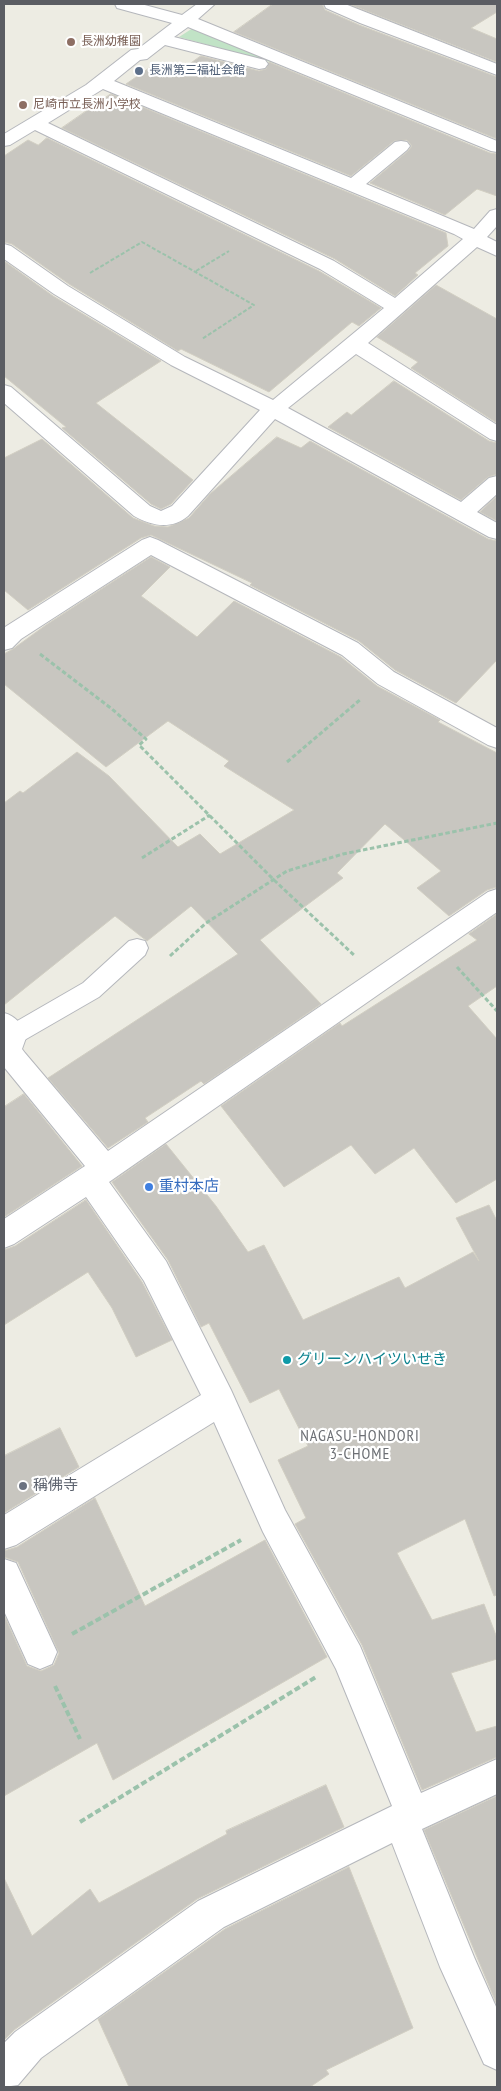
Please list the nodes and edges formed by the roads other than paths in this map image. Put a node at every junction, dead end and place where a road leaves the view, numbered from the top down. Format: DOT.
graph roads {
  1 [pos="123,4"];
  2 [pos="206,4"];
  3 [pos="332,4"];
  4 [pos="186,20"];
  5 [pos="162,39"];
  6 [pos="497,70"];
  7 [pos="102,82"];
  8 [pos="365,92"];
  9 [pos="36,124"];
  10 [pos="4,141"];
  11 [pos="401,146"];
  12 [pos="497,147"];
  13 [pos="352,186"];
  14 [pos="497,215"];
  15 [pos="476,238"];
  16 [pos="4,250"];
  17 [pos="497,250"];
  18 [pos="396,308"];
  19 [pos="355,344"];
  20 [pos="4,392"];
  21 [pos="273,410"];
  22 [pos="497,434"];
  23 [pos="497,483"];
  24 [pos="462,513"];
  25 [pos="164,519"];
  26 [pos="497,532"];
  27 [pos="150,545"];
  28 [pos="7,633"];
  29 [pos="497,739"];
  30 [pos="497,899"];
  31 [pos="137,948"];
  32 [pos="8,1029"];
  33 [pos="98,1173"];
  34 [pos="4,1236"];
  35 [pos="220,1401"];
  36 [pos="4,1533"];
  37 [pos="4,1575"];
  38 [pos="40,1652"];
  39 [pos="497,1776"];
  40 [pos="407,1817"];
  41 [pos="497,2051"];
  42 [pos="4,2071"];
  1 -- 4 [label="street"];
  2 -- 4 [label="street"];
  3 -- 6 [label="street"];
  4 -- 5 [label="street"];
  4 -- 8 [label="street"];
  5 -- 7 [label="street"];
  5 -- 8 [label="street"];
  7 -- 9 [label="street"];
  7 -- 13 [label="street"];
  8 -- 12 [label="street"];
  9 -- 10 [label="street"];
  9 -- 18 [label="street"];
  11 -- 13 [label="street"];
  13 -- 15 [label="street"];
  14 -- 15 [label="street"];
  15 -- 17 [label="street"];
  15 -- 18 [label="street"];
  16 -- 21 [label="street"];
  18 -- 19 [label="street"];
  19 -- 21 [label="street"];
  19 -- 22 [label="street"];
  20 -- 25 [label="street"];
  21 -- 24 [label="street"];
  21 -- 25 [label="street"];
  23 -- 24 [label="street"];
  24 -- 26 [label="street"];
  25 -- 27 [label="street"];
  27 -- 28 [label="street"];
  27 -- 29 [label="street"];
  30 -- 33 [label="street"];
  31 -- 32 [label="lane"];
  32 -- 33 [label="street"];
  33 -- 34 [label="street"];
  33 -- 35 [label="street"];
  35 -- 36 [label="street"];
  35 -- 40 [label="street"];
  37 -- 38 [label="street"];
  39 -- 40 [label="street"];
  40 -- 41 [label="street"];
  40 -- 42 [label="street"];
}
